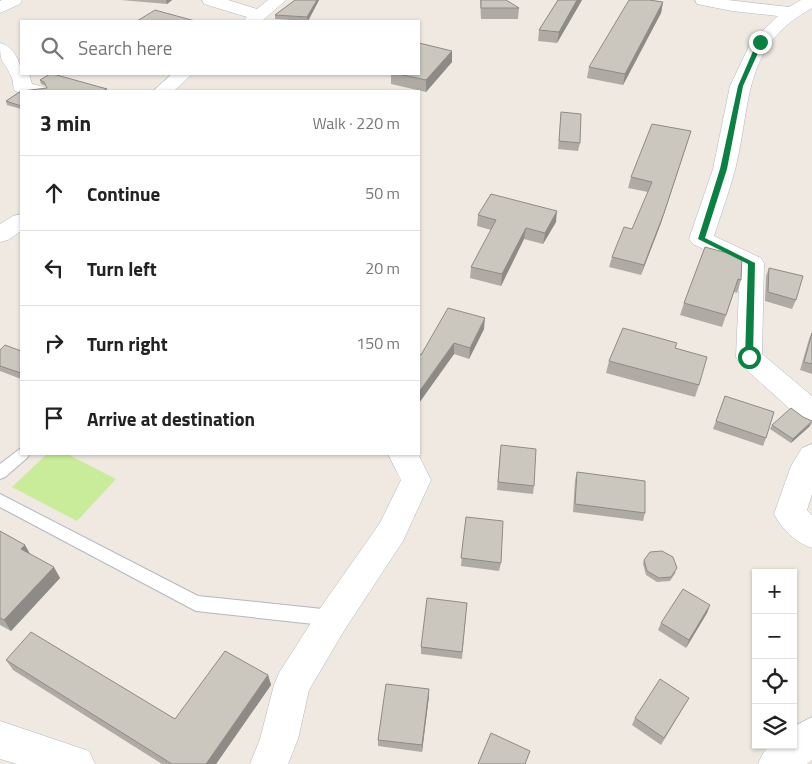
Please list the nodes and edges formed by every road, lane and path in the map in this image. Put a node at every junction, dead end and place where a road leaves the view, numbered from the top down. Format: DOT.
graph roads {
  1 [pos="14,0"];
  2 [pos="210,0"];
  3 [pos="278,0"];
  4 [pos="703,0"];
  5 [pos="812,0"];
  6 [pos="0,8"];
  7 [pos="792,12"];
  8 [pos="255,18"];
  9 [pos="0,48"];
  10 [pos="20,74"];
  11 [pos="20,75"];
  12 [pos="182,75"];
  13 [pos="33,90"];
  14 [pos="164,90"];
  15 [pos="20,222"];
  16 [pos="0,235"];
  17 [pos="812,412"];
  18 [pos="21,455"];
  19 [pos="404,455"];
  20 [pos="812,456"];
  21 [pos="0,473"];
  22 [pos="0,500"];
  23 [pos="812,535"];
  24 [pos="333,618"];
  25 [pos="812,736"];
  26 [pos="0,740"];
  27 [pos="76,764"];
  28 [pos="269,764"];
  29 [pos="778,764"];
  1 -- 6 [label="street"];
  2 -- 8 [label="street"];
  3 -- 8 [label="street"];
  4 -- 7 [label="street"];
  5 -- 7 [label="street"];
  7 -- 17 [label="street"];
  9 -- 10 [label="street"];
  11 -- 13 [label="street"];
  12 -- 14 [label="street"];
  15 -- 16 [label="street"];
  18 -- 21 [label="lane"];
  19 -- 24 [label="street"];
  20 -- 23 [label="street"];
  22 -- 24 [label="lane"];
  24 -- 28 [label="street"];
  25 -- 29 [label="street"];
  26 -- 27 [label="street"];
}
